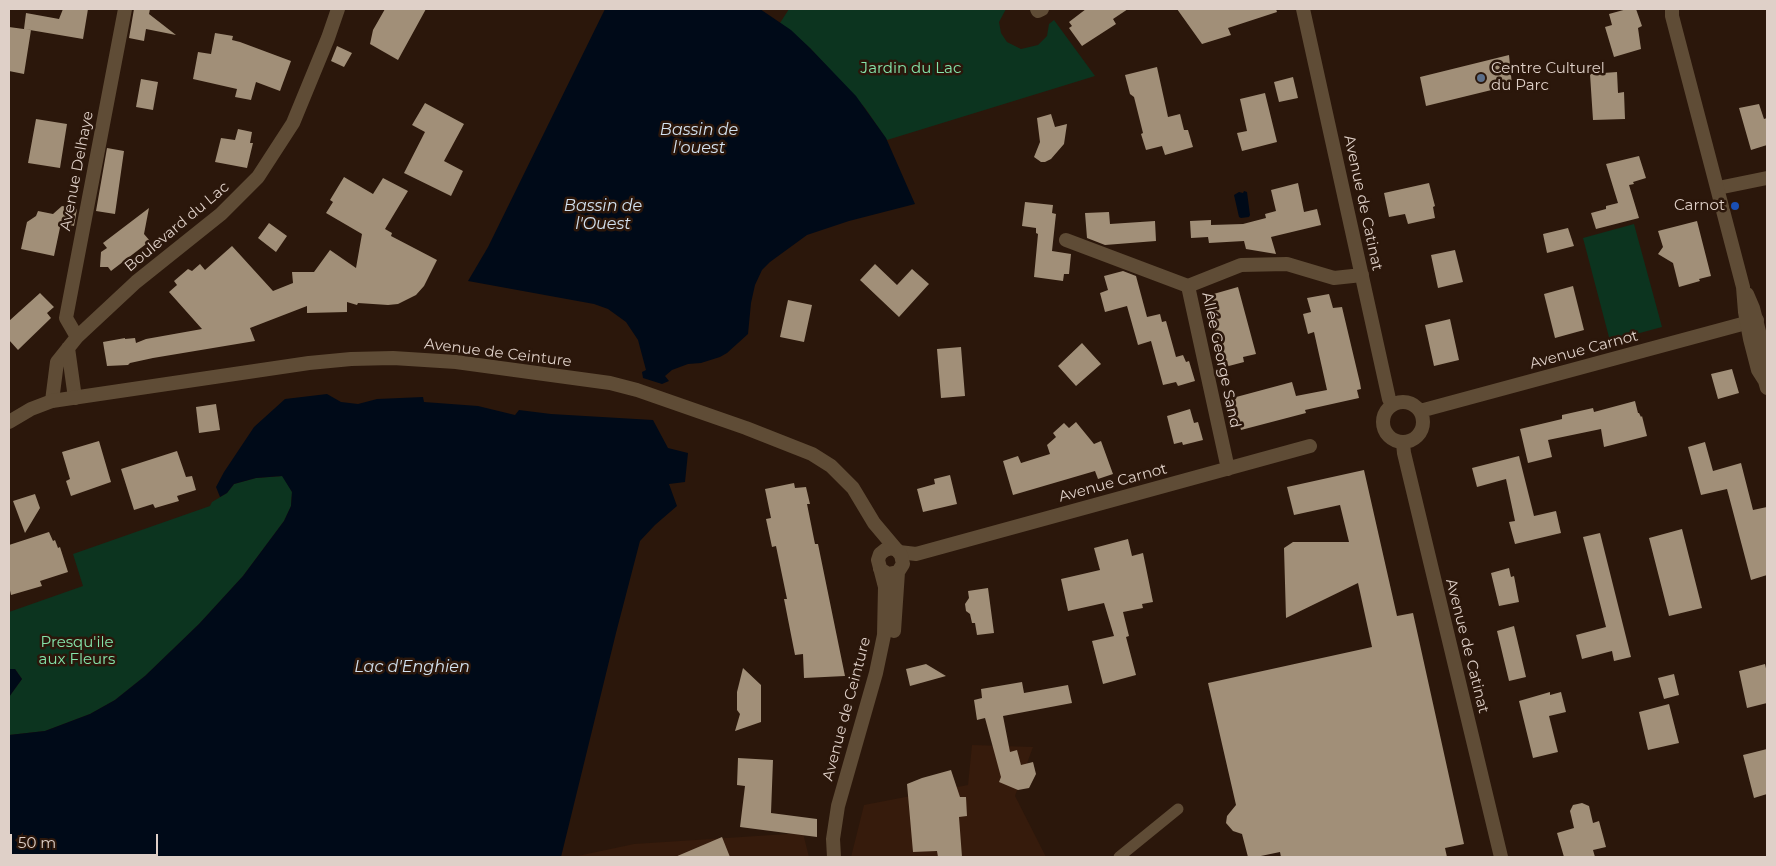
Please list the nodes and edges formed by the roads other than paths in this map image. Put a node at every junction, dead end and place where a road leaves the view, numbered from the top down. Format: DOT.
graph roads {
  1 [pos="125,9"];
  2 [pos="338,9"];
  3 [pos="1303,9"];
  4 [pos="1671,11"];
  5 [pos="1767,178"];
  6 [pos="1718,188"];
  7 [pos="1066,240"];
  8 [pos="1362,276"];
  9 [pos="1188,286"];
  10 [pos="1752,322"];
  11 [pos="77,337"];
  12 [pos="68,348"];
  13 [pos="1767,363"];
  14 [pos="1767,379"];
  15 [pos="75,398"];
  16 [pos="52,401"];
  17 [pos="1392,404"];
  18 [pos="1420,411"];
  19 [pos="9,422"];
  20 [pos="1403,443"];
  21 [pos="1310,446"];
  22 [pos="1228,469"];
  23 [pos="874,523"];
  24 [pos="898,551"];
  25 [pos="925,552"];
  26 [pos="879,564"];
  27 [pos="899,571"];
  28 [pos="1178,808"];
  29 [pos="834,857"];
  30 [pos="844,857"];
  31 [pos="1119,857"];
  32 [pos="1501,857"];
  1 -- 11 [label="street, Avenue Delhaye"];
  2 -- 11 [label="street, Boulevard du Lac"];
  3 -- 8 [label="street, Avenue de Catinat"];
  4 -- 6 [label="street"];
  5 -- 6 [label="street"];
  6 -- 10 [label="street"];
  7 -- 9 [label="street"];
  8 -- 9 [label="street, Allée George Sand"];
  8 -- 17 [label="street, Avenue de Catinat"];
  9 -- 22 [label="street, Allée George Sand"];
  10 -- 13 [label="street"];
  10 -- 14 [label="street"];
  10 -- 18 [label="street, Avenue Carnot"];
  11 -- 12 [label="street, Boulevard du Lac"];
  12 -- 15 [label="street"];
  12 -- 16 [label="street, Boulevard du Lac"];
  15 -- 16 [label="street, Avenue de Ceinture"];
  15 -- 23 [label="street, Avenue de Ceinture"];
  16 -- 19 [label="street"];
  17 -- 18 [label="street"];
  17 -- 20 [label="street"];
  18 -- 20 [label="street"];
  20 -- 32 [label="street, Avenue de Catinat"];
  21 -- 22 [label="street, Avenue Carnot"];
  22 -- 25 [label="street, Avenue Carnot"];
  23 -- 24 [label="street, Avenue de Ceinture"];
  23 -- 26 [label="street, Avenue de Ceinture"];
  24 -- 25 [label="street, Avenue Carnot"];
  24 -- 26 [label="street"];
  24 -- 27 [label="street"];
  25 -- 27 [label="street, Avenue Carnot"];
  26 -- 27 [label="street"];
  26 -- 29 [label="street, Avenue de Ceinture"];
  27 -- 30 [label="street, Avenue de Ceinture"];
  28 -- 31 [label="lane"];
}
